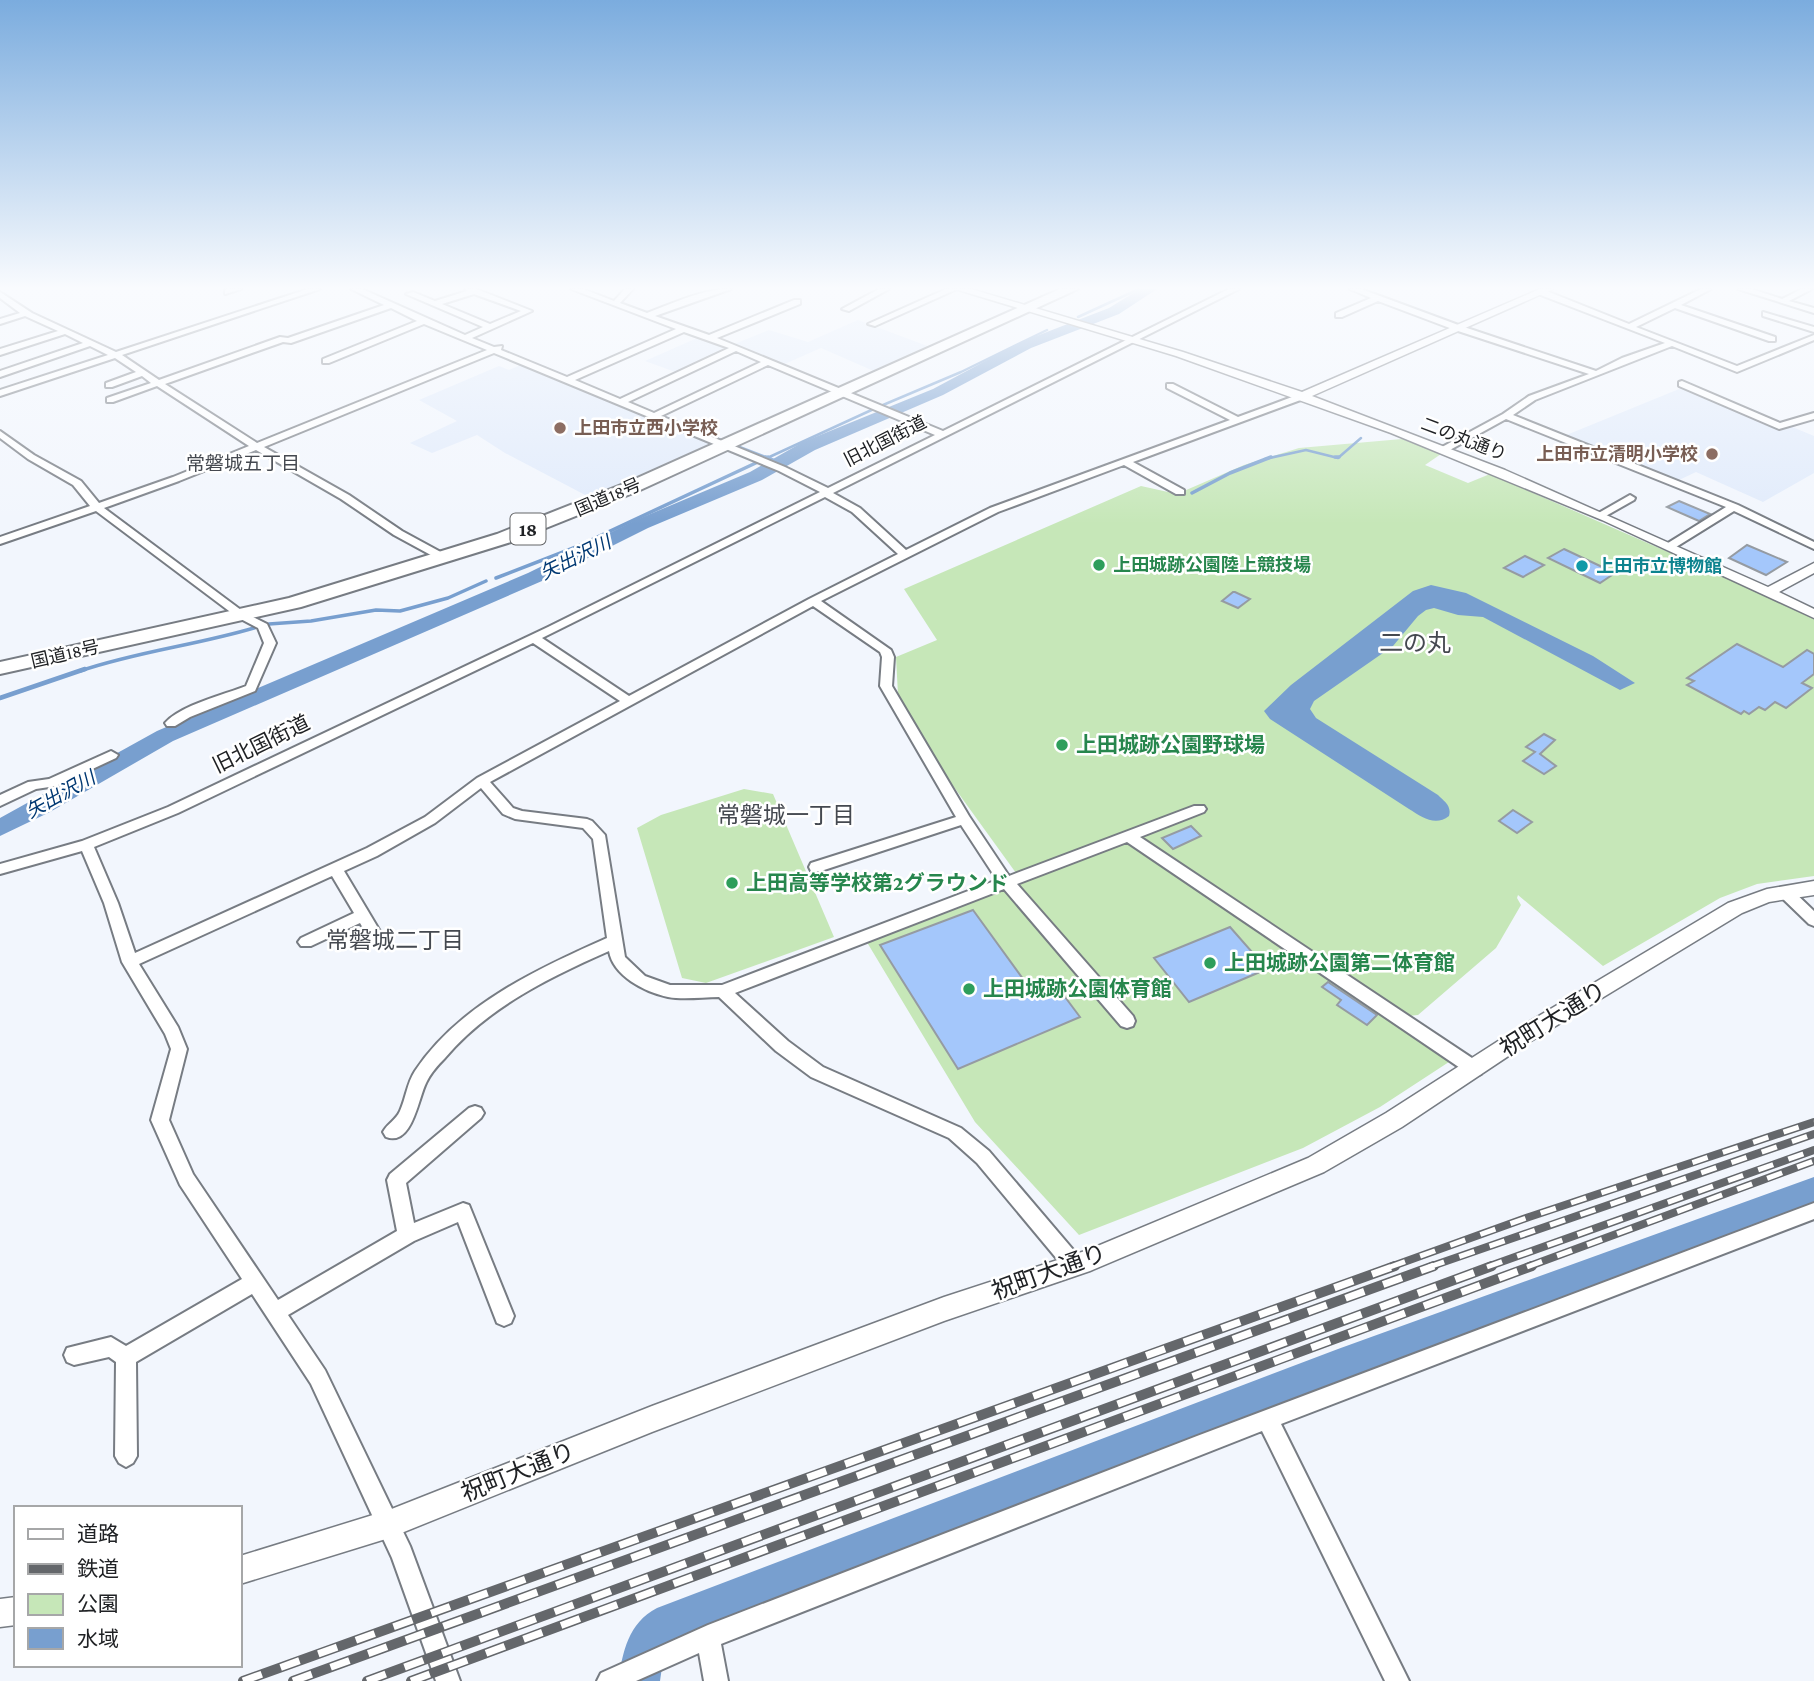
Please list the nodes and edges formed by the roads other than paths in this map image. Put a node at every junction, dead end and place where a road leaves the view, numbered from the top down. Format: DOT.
graph roads {
  1 [pos="20,367"];
  2 [pos="78,367"];
  3 [pos="134,367"];
  4 [pos="202,367"];
  5 [pos="451,367"];
  6 [pos="540,367"];
  7 [pos="596,367"];
  8 [pos="695,367"];
  9 [pos="757,367"];
  10 [pos="782,367"];
  11 [pos="898,367"];
  12 [pos="1078,367"];
  13 [pos="1219,367"];
  14 [pos="1368,367"];
  15 [pos="1577,367"];
  16 [pos="1609,367"];
  17 [pos="142,373"];
  18 [pos="1594,373"];
  19 [pos="0,374"];
  20 [pos="568,380"];
  21 [pos="157,383"];
  22 [pos="1682,384"];
  23 [pos="109,385"];
  24 [pos="1170,386"];
  25 [pos="844,392"];
  26 [pos="0,393"];
  27 [pos="1303,396"];
  28 [pos="110,400"];
  29 [pos="621,402"];
  30 [pos="654,416"];
  31 [pos="1506,416"];
  32 [pos="1814,416"];
  33 [pos="1237,420"];
  34 [pos="0,434"];
  35 [pos="942,434"];
  36 [pos="725,445"];
  37 [pos="256,447"];
  38 [pos="1445,449"];
  39 [pos="1125,462"];
  40 [pos="1180,492"];
  41 [pos="827,493"];
  42 [pos="1630,498"];
  43 [pos="96,506"];
  44 [pos="1734,507"];
  45 [pos="1600,515"];
  46 [pos="0,541"];
  47 [pos="1672,545"];
  48 [pos="1814,546"];
  49 [pos="905,555"];
  50 [pos="444,558"];
  51 [pos="1814,567"];
  52 [pos="1768,592"];
  53 [pos="813,601"];
  54 [pos="1814,614"];
  55 [pos="242,615"];
  56 [pos="534,638"];
  57 [pos="0,668"];
  58 [pos="628,701"];
  59 [pos="171,723"];
  60 [pos="111,755"];
  61 [pos="482,781"];
  62 [pos="0,801"];
  63 [pos="1199,809"];
  64 [pos="964,819"];
  65 [pos="1127,835"];
  66 [pos="86,845"];
  67 [pos="816,867"];
  68 [pos="0,869"];
  69 [pos="336,870"];
  70 [pos="1006,882"];
  71 [pos="1805,892"];
  72 [pos="363,915"];
  73 [pos="1814,920"];
  74 [pos="616,941"];
  75 [pos="306,942"];
  76 [pos="379,943"];
  77 [pos="130,962"];
  78 [pos="723,991"];
  79 [pos="1127,1021"];
  80 [pos="1475,1069"];
  81 [pos="475,1113"];
  82 [pos="392,1132"];
  83 [pos="1814,1211"];
  84 [pos="407,1235"];
  85 [pos="1074,1265"];
  86 [pos="256,1282"];
  87 [pos="275,1312"];
  88 [pos="504,1316"];
  89 [pos="74,1355"];
  90 [pos="126,1357"];
  91 [pos="1267,1419"];
  92 [pos="126,1456"];
  93 [pos="389,1524"];
  94 [pos="242,1569"];
  95 [pos="708,1637"];
  96 [pos="619,1676"];
  97 [pos="448,1681"];
  98 [pos="716,1681"];
  99 [pos="1397,1681"];
  1 -- 19 [label="street"];
  2 -- 26 [label="street"];
  3 -- 17 [label="street"];
  4 -- 21 [label="street"];
  5 -- 37 [label="street"];
  6 -- 20 [label="street"];
  7 -- 20 [label="street"];
  8 -- 29 [label="street"];
  9 -- 30 [label="street"];
  10 -- 25 [label="street"];
  11 -- 25 [label="highway, 国道18号 / 18"];
  12 -- 35 [label="street, 旧北国街道"];
  13 -- 27 [label="street, 二の丸通り"];
  14 -- 27 [label="street"];
  15 -- 18 [label="street"];
  16 -- 18 [label="street"];
  17 -- 21 [label="street"];
  17 -- 23 [label="street"];
  18 -- 31 [label="street"];
  20 -- 29 [label="street"];
  21 -- 28 [label="street"];
  21 -- 37 [label="street"];
  22 -- 32 [label="street"];
  24 -- 33 [label="street"];
  25 -- 35 [label="street"];
  25 -- 36 [label="highway, 国道18号 / 18"];
  27 -- 33 [label="street"];
  27 -- 38 [label="street, 二の丸通り"];
  29 -- 30 [label="street"];
  30 -- 36 [label="street"];
  31 -- 38 [label="street"];
  31 -- 44 [label="street"];
  33 -- 39 [label="street"];
  34 -- 43 [label="street"];
  35 -- 41 [label="street, 旧北国街道"];
  36 -- 41 [label="street"];
  36 -- 50 [label="highway, 国道18号 / 18"];
  37 -- 43 [label="street"];
  37 -- 50 [label="street"];
  38 -- 45 [label="street, 二の丸通り"];
  39 -- 40 [label="street"];
  39 -- 49 [label="street"];
  41 -- 49 [label="street"];
  41 -- 56 [label="street, 旧北国街道"];
  42 -- 45 [label="street"];
  43 -- 46 [label="street"];
  43 -- 55 [label="street"];
  44 -- 47 [label="street"];
  44 -- 48 [label="street"];
  45 -- 47 [label="street, 二の丸通り"];
  47 -- 52 [label="street, 二の丸通り"];
  49 -- 53 [label="street"];
  50 -- 55 [label="highway, 国道18号 / 18"];
  51 -- 52 [label="street"];
  52 -- 54 [label="street, 二の丸通り"];
  53 -- 58 [label="street"];
  53 -- 64 [label="street"];
  55 -- 57 [label="highway, 国道18号 / 18"];
  55 -- 59 [label="street"];
  56 -- 58 [label="street"];
  56 -- 66 [label="street, 旧北国街道"];
  58 -- 61 [label="street"];
  60 -- 62 [label="street"];
  61 -- 69 [label="street"];
  61 -- 74 [label="street"];
  63 -- 65 [label="street"];
  64 -- 67 [label="street"];
  64 -- 70 [label="street"];
  65 -- 70 [label="street"];
  65 -- 80 [label="street"];
  66 -- 68 [label="street, 旧北国街道"];
  66 -- 77 [label="street"];
  69 -- 72 [label="street"];
  69 -- 77 [label="street"];
  70 -- 78 [label="street"];
  70 -- 79 [label="street"];
  71 -- 73 [label="street"];
  71 -- 80 [label="street, 祝町大通り"];
  72 -- 75 [label="street"];
  72 -- 76 [label="street"];
  74 -- 78 [label="street"];
  74 -- 82 [label="street"];
  77 -- 86 [label="street"];
  78 -- 85 [label="street"];
  80 -- 85 [label="street, 祝町大通り"];
  81 -- 84 [label="street"];
  83 -- 91 [label="street"];
  84 -- 87 [label="street"];
  84 -- 88 [label="street"];
  85 -- 93 [label="street, 祝町大通り"];
  86 -- 87 [label="street"];
  86 -- 90 [label="street"];
  87 -- 93 [label="street"];
  89 -- 90 [label="street"];
  90 -- 92 [label="street"];
  91 -- 95 [label="street"];
  91 -- 99 [label="street"];
  93 -- 94 [label="street, 祝町大通り"];
  93 -- 97 [label="street"];
  95 -- 96 [label="street"];
  95 -- 98 [label="street"];
}
